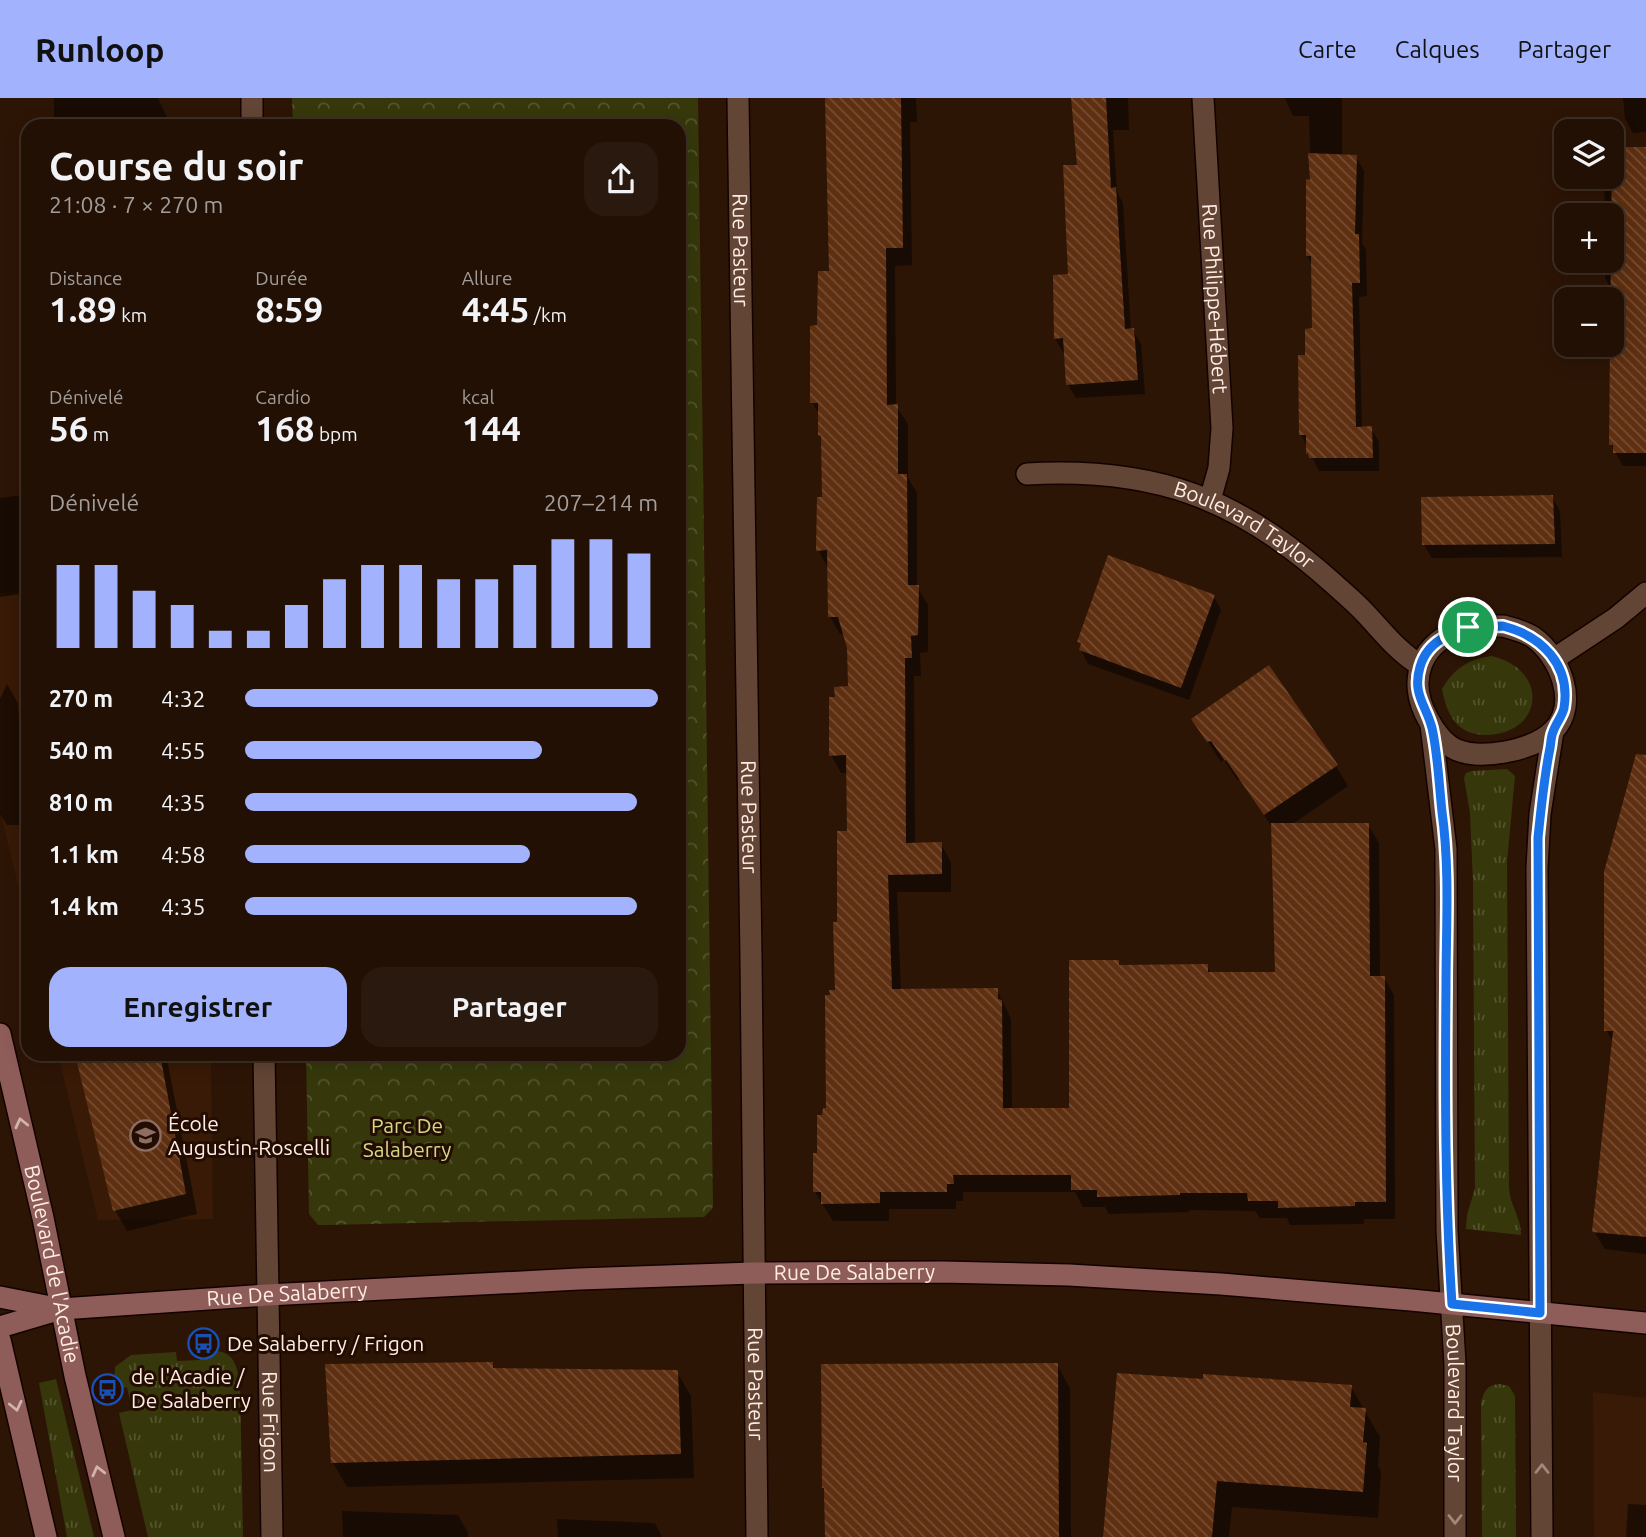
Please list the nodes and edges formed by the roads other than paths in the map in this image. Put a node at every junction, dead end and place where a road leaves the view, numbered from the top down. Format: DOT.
graph roads {
  1 [pos="252,98"];
  2 [pos="738,98"];
  3 [pos="1203,98"];
  4 [pos="252,119"];
  5 [pos="1027,474"];
  6 [pos="1210,500"];
  7 [pos="1646,593"];
  8 [pos="1554,659"];
  9 [pos="1420,665"];
  10 [pos="1431,725"];
  11 [pos="1553,731"];
  12 [pos="0,1034"];
  13 [pos="264,1061"];
  14 [pos="753,1273"];
  15 [pos="267,1295"];
  16 [pos="0,1297"];
  17 [pos="1452,1304"];
  18 [pos="61,1309"];
  19 [pos="1540,1313"];
  20 [pos="1646,1324"];
  21 [pos="0,1327"];
  22 [pos="0,1340"];
  23 [pos="46,1537"];
  24 [pos="114,1537"];
  25 [pos="272,1537"];
  26 [pos="757,1537"];
  27 [pos="1455,1537"];
  28 [pos="1542,1537"];
  1 -- 4 [label="street"];
  2 -- 14 [label="street, Rue Pasteur"];
  3 -- 6 [label="street, Rue Philippe-Hébert"];
  5 -- 6 [label="street, Boulevard Taylor"];
  6 -- 9 [label="street, Boulevard Taylor"];
  7 -- 8 [label="street"];
  8 -- 9 [label="street"];
  8 -- 11 [label="street"];
  9 -- 10 [label="street"];
  10 -- 11 [label="street"];
  10 -- 17 [label="street, Boulevard Taylor"];
  11 -- 19 [label="street"];
  18 -- 12 [label="main road, Boulevard de l'Acadie, one-way"];
  13 -- 15 [label="street, Rue Frigon"];
  14 -- 15 [label="main road, Rue De Salaberry"];
  14 -- 17 [label="main road, Rue De Salaberry"];
  14 -- 26 [label="street, Rue Pasteur"];
  15 -- 18 [label="main road, Rue De Salaberry"];
  15 -- 25 [label="street, Rue Frigon"];
  16 -- 18 [label="main road, Rue De Salaberry"];
  17 -- 19 [label="main road, Rue De Salaberry"];
  17 -- 27 [label="street, Boulevard Taylor, one-way"];
  18 -- 21 [label="main road, Rue De Salaberry"];
  24 -- 18 [label="main road, Boulevard de l'Acadie, one-way"];
  19 -- 20 [label="main road, Rue De Salaberry"];
  28 -- 19 [label="street, one-way"];
  22 -- 23 [label="main road, one-way"];
}
